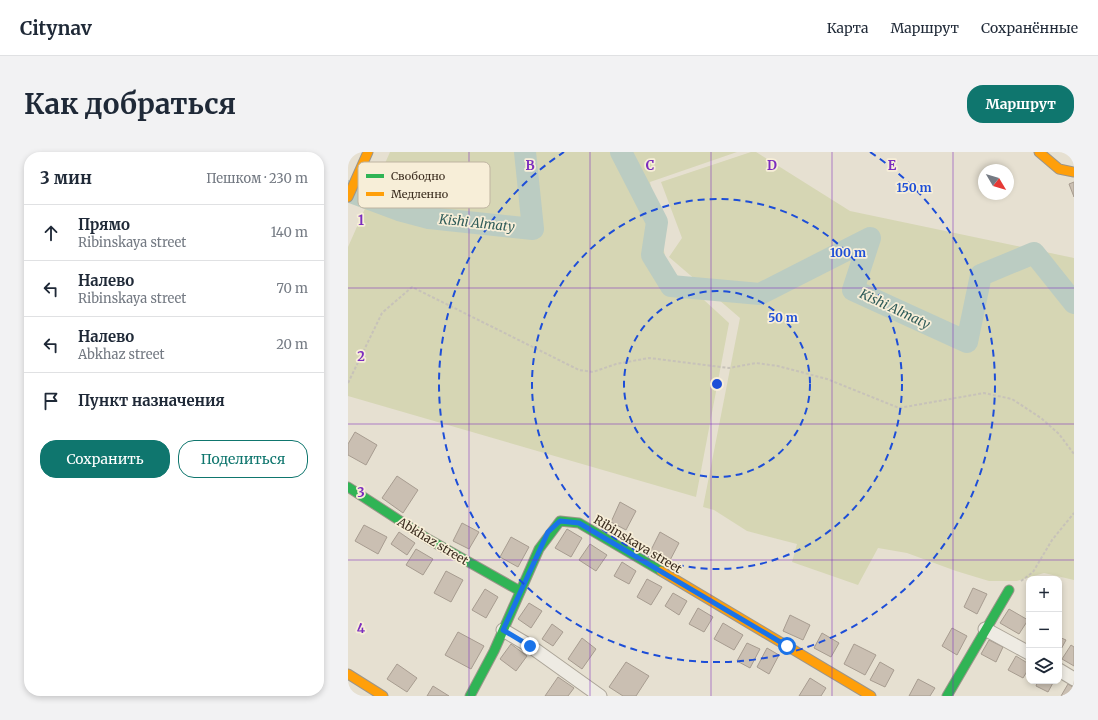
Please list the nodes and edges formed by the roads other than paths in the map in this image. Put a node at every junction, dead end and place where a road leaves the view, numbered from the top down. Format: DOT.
graph roads {
  1 [pos="368,152"];
  2 [pos="1039,152"];
  3 [pos="364,162"];
  4 [pos="1074,172"];
  5 [pos="358,175"];
  6 [pos="348,197"];
  7 [pos="348,487"];
  8 [pos="1009,590"];
  9 [pos="520,591"];
  10 [pos="503,630"];
  11 [pos="985,630"];
  12 [pos="1026,651"];
  13 [pos="1062,672"];
  14 [pos="348,674"];
  15 [pos="1074,679"];
  16 [pos="383,696"];
  17 [pos="470,696"];
  18 [pos="600,696"];
  19 [pos="871,696"];
  20 [pos="947,696"];
  1 -- 3 [label="street"];
  2 -- 4 [label="street"];
  5 -- 6 [label="street"];
  7 -- 9 [label="street, Abkhaz street"];
  8 -- 11 [label="street"];
  9 -- 10 [label="street, Ribinskaya street"];
  9 -- 19 [label="street, Ribinskaya street"];
  10 -- 17 [label="street, Ribinskaya street"];
  10 -- 18 [label="street"];
  11 -- 12 [label="street"];
  11 -- 20 [label="street"];
  13 -- 15 [label="street"];
  14 -- 16 [label="street"];
}
